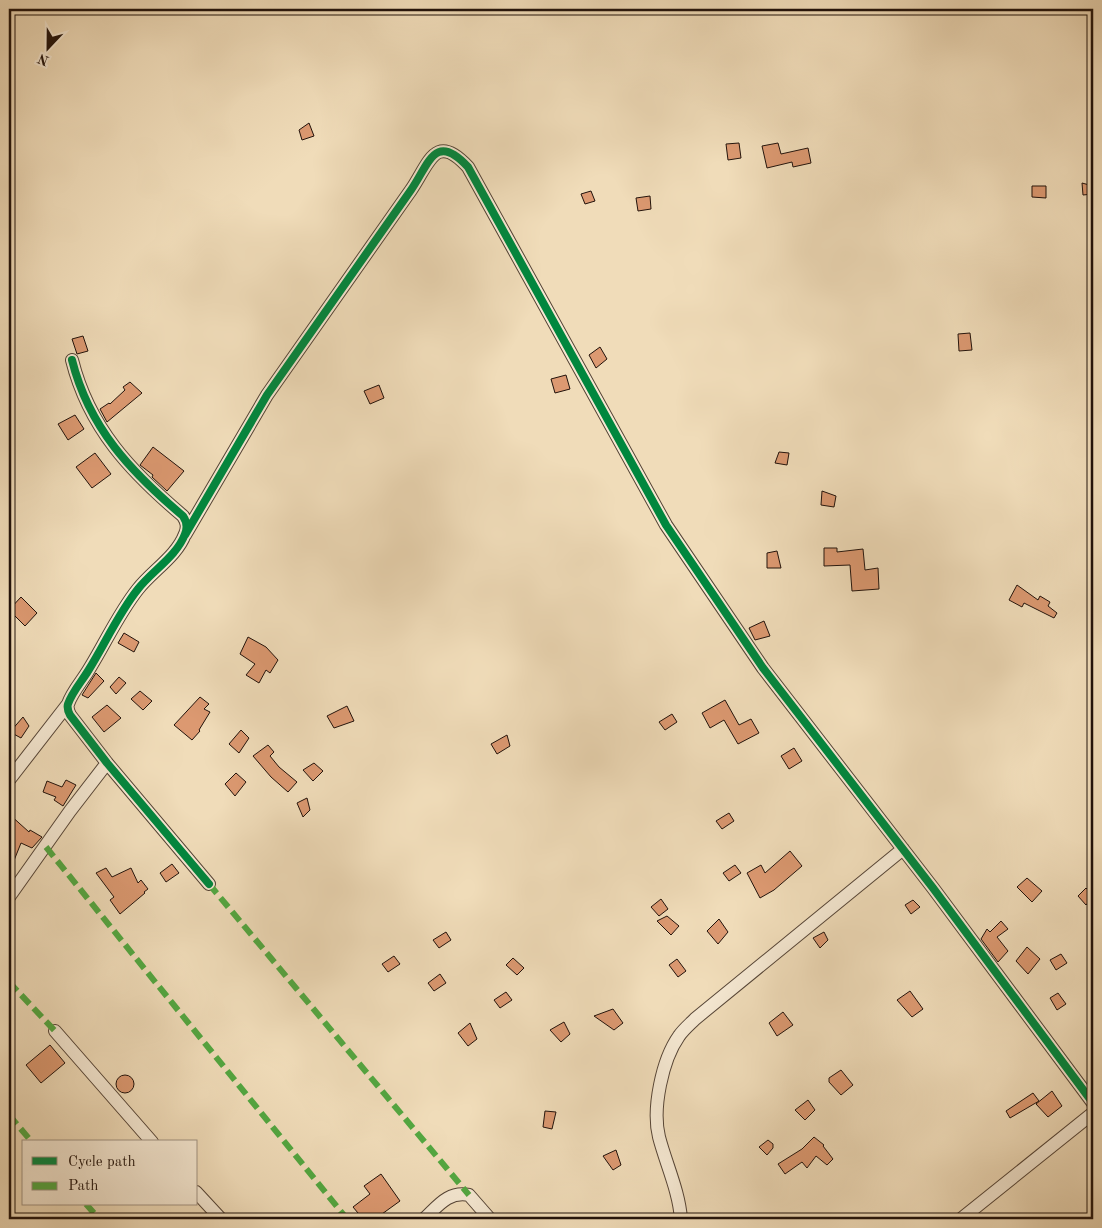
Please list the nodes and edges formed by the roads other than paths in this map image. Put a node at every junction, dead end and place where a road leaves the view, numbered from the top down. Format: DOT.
graph roads {
  1 [pos="72,360"];
  2 [pos="185,535"];
  3 [pos="68,704"];
  4 [pos="107,763"];
  5 [pos="9,780"];
  6 [pos="903,849"];
  7 [pos="209,884"];
  8 [pos="9,897"];
  9 [pos="55,1031"];
  10 [pos="1093,1102"];
  11 [pos="1093,1114"];
  12 [pos="150,1140"];
  13 [pos="198,1194"];
  14 [pos="221,1219"];
  15 [pos="424,1219"];
  16 [pos="490,1219"];
  17 [pos="680,1219"];
  18 [pos="961,1219"];
  1 -- 2 [label="street"];
  2 -- 3 [label="street"];
  2 -- 6 [label="street"];
  3 -- 4 [label="street"];
  3 -- 5 [label="street"];
  4 -- 7 [label="street"];
  4 -- 8 [label="street"];
  6 -- 10 [label="street"];
  6 -- 17 [label="street"];
  9 -- 12 [label="street"];
  11 -- 18 [label="street"];
  13 -- 14 [label="street"];
  15 -- 16 [label="street"];
}
